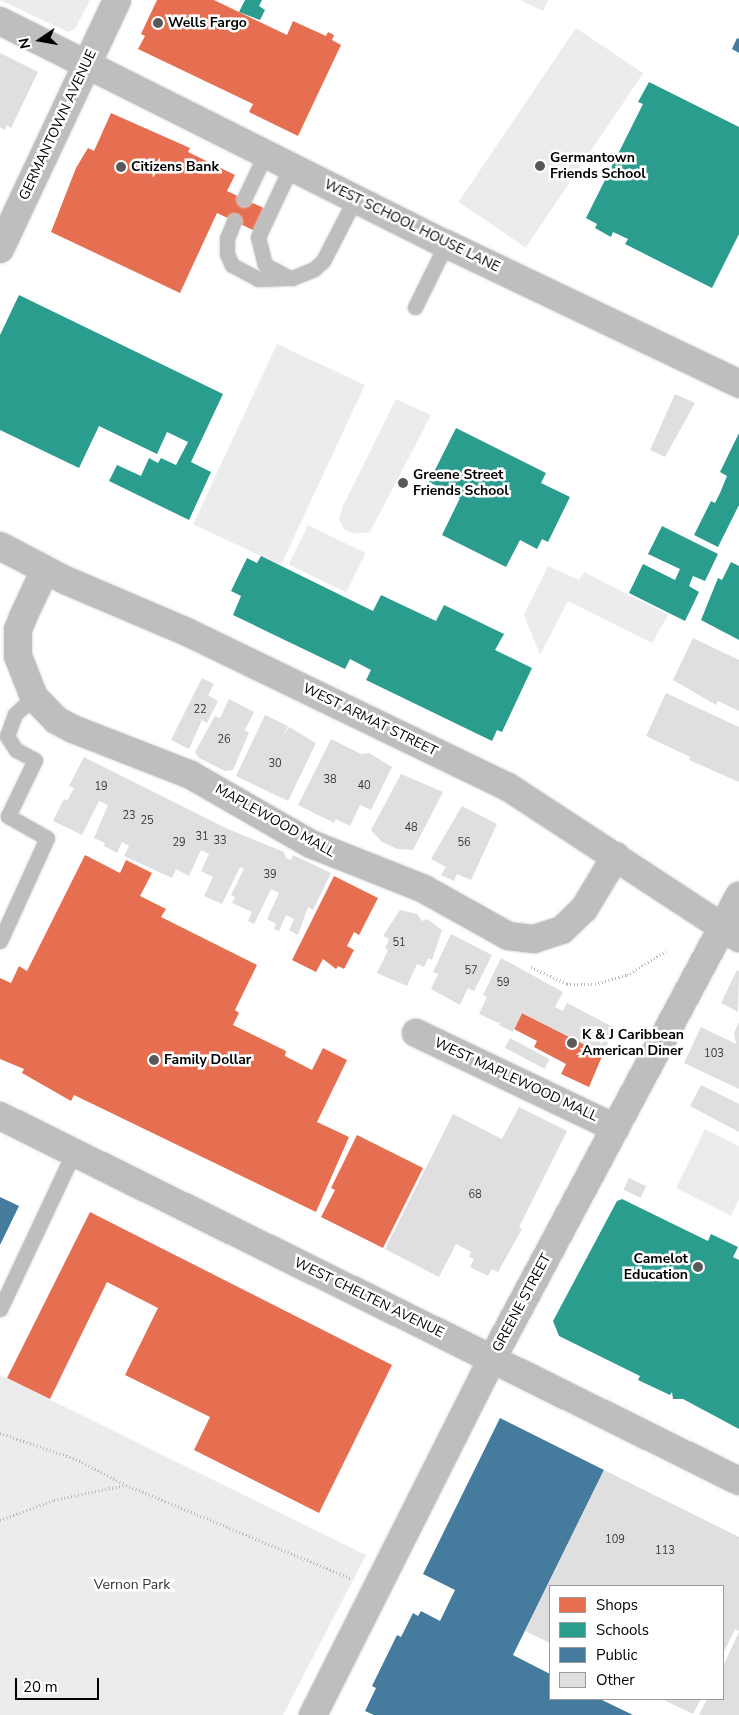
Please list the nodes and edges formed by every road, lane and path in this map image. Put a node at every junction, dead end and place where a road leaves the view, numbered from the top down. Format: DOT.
graph roads {
  1 [pos="117,0"];
  2 [pos="0,20"];
  3 [pos="86,65"];
  4 [pos="265,154"];
  5 [pos="290,167"];
  6 [pos="244,199"];
  7 [pos="355,199"];
  8 [pos="234,221"];
  9 [pos="446,244"];
  10 [pos="0,250"];
  11 [pos="292,278"];
  12 [pos="414,308"];
  13 [pos="739,384"];
  14 [pos="0,546"];
  15 [pos="45,570"];
  16 [pos="34,697"];
  17 [pos="616,856"];
  18 [pos="739,896"];
  19 [pos="730,933"];
  20 [pos="0,941"];
  21 [pos="666,951"];
  22 [pos="527,964"];
  23 [pos="416,1033"];
  24 [pos="0,1116"];
  25 [pos="615,1128"];
  26 [pos="74,1152"];
  27 [pos="0,1309"];
  28 [pos="492,1359"];
  29 [pos="0,1433"];
  30 [pos="739,1481"];
  31 [pos="126,1485"];
  32 [pos="0,1520"];
  33 [pos="358,1582"];
  34 [pos="313,1715"];
  1 -- 3 [label="street, GERMANTOWN AVENUE"];
  2 -- 3 [label="street, WEST SCHOOL HOUSE LANE"];
  3 -- 4 [label="street, WEST SCHOOL HOUSE LANE"];
  3 -- 10 [label="street, GERMANTOWN AVENUE"];
  4 -- 5 [label="street, WEST SCHOOL HOUSE LANE"];
  4 -- 6 [label="lane"];
  5 -- 7 [label="street, WEST SCHOOL HOUSE LANE"];
  5 -- 11 [label="lane"];
  7 -- 9 [label="street, WEST SCHOOL HOUSE LANE"];
  7 -- 11 [label="lane"];
  8 -- 11 [label="lane"];
  9 -- 12 [label="lane"];
  9 -- 13 [label="street, WEST SCHOOL HOUSE LANE"];
  14 -- 15 [label="street, WEST ARMAT STREET"];
  15 -- 16 [label="street, MAPLEWOOD MALL"];
  15 -- 17 [label="street, WEST ARMAT STREET"];
  16 -- 17 [label="street, MAPLEWOOD MALL"];
  16 -- 20 [label="lane"];
  17 -- 19 [label="street, WEST ARMAT STREET"];
  18 -- 19 [label="street, GREENE STREET"];
  19 -- 25 [label="street, GREENE STREET"];
  21 -- 22 [label="path"];
  23 -- 25 [label="street, WEST MAPLEWOOD MALL"];
  24 -- 26 [label="street, WEST CHELTEN AVENUE"];
  25 -- 28 [label="street, GREENE STREET"];
  26 -- 27 [label="lane"];
  26 -- 28 [label="street, WEST CHELTEN AVENUE"];
  28 -- 30 [label="street, WEST CHELTEN AVENUE"];
  28 -- 34 [label="street, GREENE STREET"];
  29 -- 31 [label="path"];
  31 -- 32 [label="path"];
  31 -- 33 [label="path"];
}
